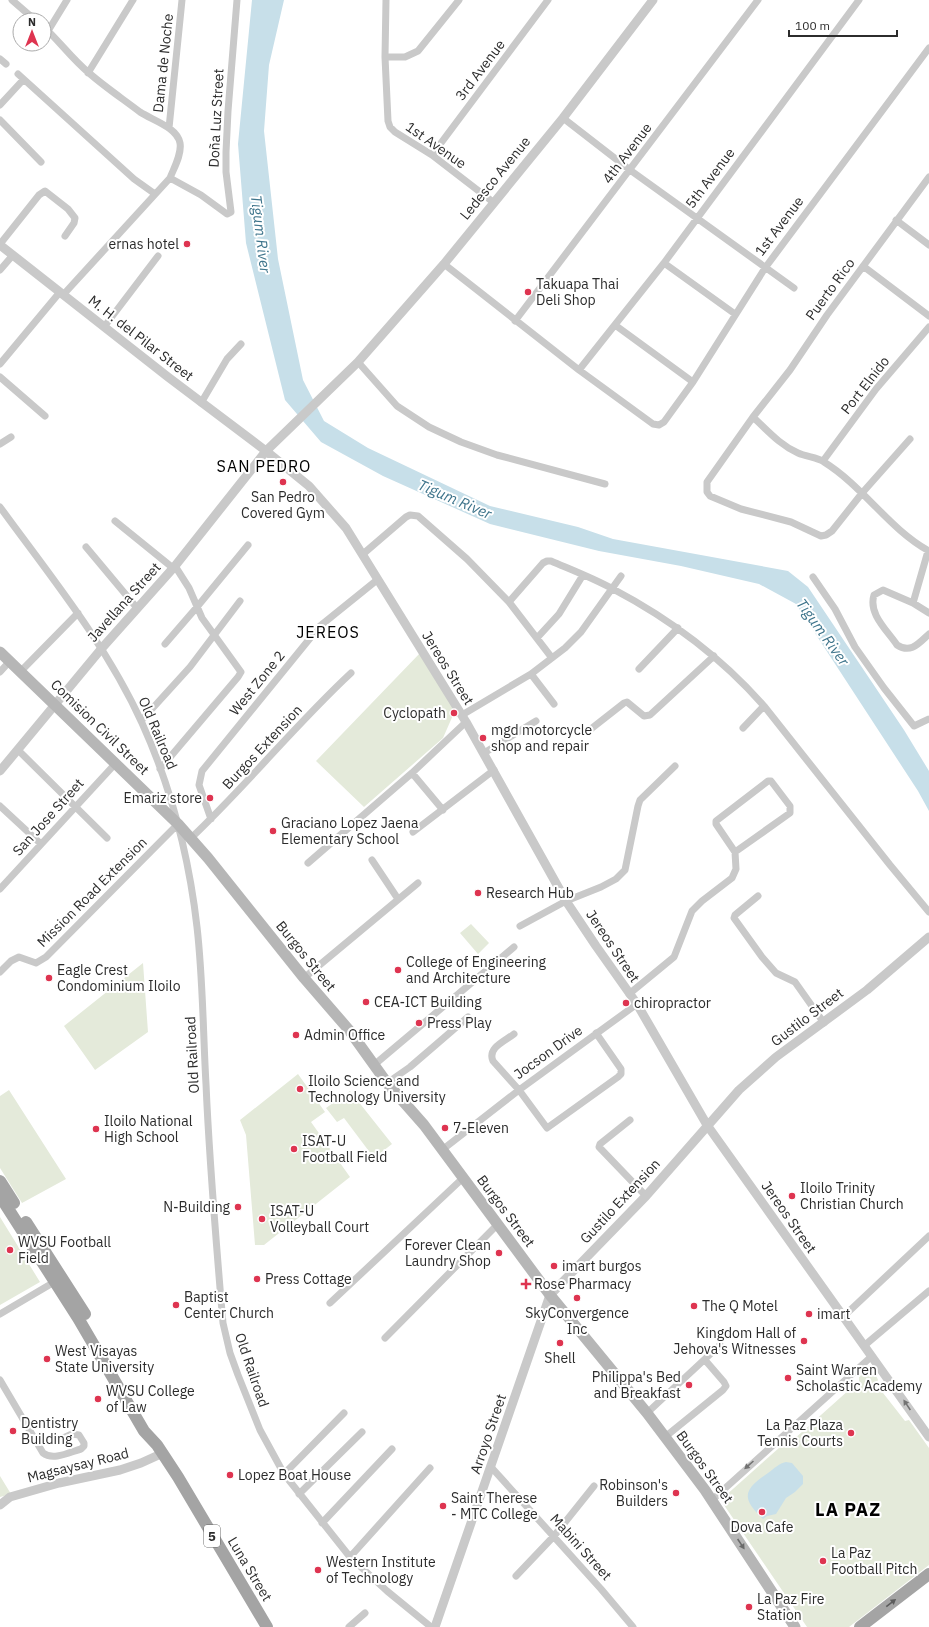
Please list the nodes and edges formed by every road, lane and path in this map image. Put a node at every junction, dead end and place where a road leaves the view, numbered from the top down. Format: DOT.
graph roads {
  1 [pos="12,0"];
  2 [pos="67,0"];
  3 [pos="133,0"];
  4 [pos="182,0"];
  5 [pos="237,0"];
  6 [pos="386,0"];
  7 [pos="459,0"];
  8 [pos="548,0"];
  9 [pos="653,0"];
  10 [pos="758,0"];
  11 [pos="859,0"];
  12 [pos="26,12"];
  13 [pos="52,21"];
  14 [pos="52,35"];
  15 [pos="929,48"];
  16 [pos="385,57"];
  17 [pos="88,73"];
  18 [pos="18,74"];
  19 [pos="23,80"];
  20 [pos="0,105"];
  21 [pos="563,118"];
  22 [pos="0,120"];
  23 [pos="169,128"];
  24 [pos="432,155"];
  25 [pos="41,162"];
  26 [pos="630,170"];
  27 [pos="929,177"];
  28 [pos="170,178"];
  29 [pos="155,194"];
  30 [pos="494,202"];
  31 [pos="697,218"];
  32 [pos="896,220"];
  33 [pos="65,236"];
  34 [pos="0,244"];
  35 [pos="929,245"];
  36 [pos="13,255"];
  37 [pos="158,256"];
  38 [pos="664,263"];
  39 [pos="444,264"];
  40 [pos="863,266"];
  41 [pos="765,268"];
  42 [pos="0,270"];
  43 [pos="794,288"];
  44 [pos="62,293"];
  45 [pos="735,314"];
  46 [pos="929,316"];
  47 [pos="515,321"];
  48 [pos="615,325"];
  49 [pos="104,327"];
  50 [pos="929,327"];
  51 [pos="241,344"];
  52 [pos="0,364"];
  53 [pos="355,364"];
  54 [pos="579,370"];
  55 [pos="0,377"];
  56 [pos="693,382"];
  57 [pos="200,403"];
  58 [pos="45,416"];
  59 [pos="753,417"];
  60 [pos="283,433"];
  61 [pos="11,437"];
  62 [pos="910,439"];
  63 [pos="0,444"];
  64 [pos="266,451"];
  65 [pos="823,461"];
  66 [pos="605,484"];
  67 [pos="863,492"];
  68 [pos="0,508"];
  69 [pos="115,521"];
  70 [pos="248,545"];
  71 [pos="86,547"];
  72 [pos="929,551"];
  73 [pos="363,554"];
  74 [pos="174,567"];
  75 [pos="583,575"];
  76 [pos="621,576"];
  77 [pos="813,577"];
  78 [pos="377,580"];
  79 [pos="612,588"];
  80 [pos="240,601"];
  81 [pos="509,602"];
  82 [pos="913,603"];
  83 [pos="197,607"];
  84 [pos="137,608"];
  85 [pos="78,613"];
  86 [pos="929,614"];
  87 [pos="678,628"];
  88 [pos="929,634"];
  89 [pos="215,636"];
  90 [pos="537,638"];
  91 [pos="165,644"];
  92 [pos="102,648"];
  93 [pos="0,652"];
  94 [pos="714,656"];
  95 [pos="552,658"];
  96 [pos="10,661"];
  97 [pos="638,669"];
  98 [pos="21,671"];
  99 [pos="0,672"];
  100 [pos="351,673"];
  101 [pos="531,674"];
  102 [pos="56,704"];
  103 [pos="554,704"];
  104 [pos="764,706"];
  105 [pos="464,718"];
  106 [pos="929,719"];
  107 [pos="141,721"];
  108 [pos="536,721"];
  109 [pos="743,728"];
  110 [pos="588,732"];
  111 [pos="18,750"];
  112 [pos="484,752"];
  113 [pos="116,763"];
  114 [pos="675,766"];
  115 [pos="160,769"];
  116 [pos="494,770"];
  117 [pos="0,771"];
  118 [pos="412,773"];
  119 [pos="0,806"];
  120 [pos="76,806"];
  121 [pos="443,810"];
  122 [pos="211,819"];
  123 [pos="178,824"];
  124 [pos="413,832"];
  125 [pos="107,838"];
  126 [pos="191,838"];
  127 [pos="41,844"];
  128 [pos="735,852"];
  129 [pos="372,860"];
  130 [pos="308,863"];
  131 [pos="418,883"];
  132 [pos="0,889"];
  133 [pos="758,896"];
  134 [pos="398,899"];
  135 [pos="566,900"];
  136 [pos="929,912"];
  137 [pos="520,926"];
  138 [pos="929,936"];
  139 [pos="514,946"];
  140 [pos="0,972"];
  141 [pos="304,978"];
  142 [pos="629,994"];
  143 [pos="637,1004"];
  144 [pos="468,1017"];
  145 [pos="824,1023"];
  146 [pos="596,1033"];
  147 [pos="514,1034"];
  148 [pos="374,1065"];
  149 [pos="387,1083"];
  150 [pos="519,1090"];
  151 [pos="630,1120"];
  152 [pos="707,1125"];
  153 [pos="442,1150"];
  154 [pos="463,1178"];
  155 [pos="0,1181"];
  156 [pos="0,1196"];
  157 [pos="646,1196"];
  158 [pos="497,1225"];
  159 [pos="929,1236"];
  160 [pos="58,1279"];
  161 [pos="929,1291"];
  162 [pos="550,1295"];
  163 [pos="330,1303"];
  164 [pos="0,1314"];
  165 [pos="844,1316"];
  166 [pos="385,1338"];
  167 [pos="720,1345"];
  168 [pos="865,1345"];
  169 [pos="872,1356"];
  170 [pos="705,1360"];
  171 [pos="0,1380"];
  172 [pos="344,1413"];
  173 [pos="646,1413"];
  174 [pos="362,1432"];
  175 [pos="665,1437"];
  176 [pos="929,1437"];
  177 [pos="61,1439"];
  178 [pos="160,1449"];
  179 [pos="392,1449"];
  180 [pos="491,1467"];
  181 [pos="430,1468"];
  182 [pos="284,1474"];
  183 [pos="594,1486"];
  184 [pos="299,1494"];
  185 [pos="712,1500"];
  186 [pos="0,1505"];
  187 [pos="322,1523"];
  188 [pos="554,1536"];
  189 [pos="350,1557"];
  190 [pos="929,1574"];
  191 [pos="516,1576"];
  192 [pos="365,1612"];
  193 [pos="267,1627"];
  194 [pos="349,1627"];
  195 [pos="431,1627"];
  196 [pos="435,1627"];
  197 [pos="633,1627"];
  198 [pos="795,1627"];
  199 [pos="860,1627"];
  1 -- 12 [label="street"];
  2 -- 13 [label="street"];
  3 -- 17 [label="street"];
  4 -- 23 [label="street, Dama de Noche"];
  5 -- 28 [label="street, Doña Luz Street"];
  6 -- 16 [label="street, 1st Avenue"];
  7 -- 16 [label="street"];
  8 -- 24 [label="street, 3rd Avenue"];
  9 -- 21 [label="street, Ledesco Avenue"];
  10 -- 26 [label="street, 4th Avenue"];
  11 -- 31 [label="street, 5th Avenue"];
  14 -- 17 [label="street"];
  15 -- 41 [label="street, 1st Avenue"];
  16 -- 24 [label="street, 1st Avenue"];
  17 -- 23 [label="street"];
  18 -- 19 [label="street"];
  19 -- 20 [label="street"];
  19 -- 29 [label="street"];
  21 -- 26 [label="street"];
  21 -- 30 [label="street, Ledesco Avenue"];
  22 -- 25 [label="street"];
  23 -- 28 [label="street"];
  24 -- 30 [label="street, 1st Avenue"];
  26 -- 31 [label="street"];
  26 -- 47 [label="street, 4th Avenue"];
  27 -- 32 [label="street, Puerto Rico"];
  28 -- 29 [label="street"];
  29 -- 44 [label="street"];
  30 -- 39 [label="street, Ledesco Avenue"];
  31 -- 38 [label="street, 5th Avenue"];
  31 -- 41 [label="street"];
  32 -- 35 [label="street"];
  32 -- 40 [label="street, Puerto Rico"];
  33 -- 34 [label="street"];
  34 -- 36 [label="street, M. H. del Pilar Street"];
  36 -- 42 [label="street"];
  36 -- 44 [label="street, M. H. del Pilar Street"];
  37 -- 49 [label="street"];
  38 -- 45 [label="street"];
  38 -- 48 [label="street, 5th Avenue"];
  39 -- 47 [label="street"];
  39 -- 53 [label="street, Ledesco Avenue"];
  40 -- 46 [label="street"];
  40 -- 59 [label="street, Puerto Rico"];
  41 -- 43 [label="street"];
  41 -- 45 [label="street, 1st Avenue"];
  44 -- 49 [label="street, M. H. del Pilar Street"];
  44 -- 52 [label="street"];
  45 -- 56 [label="street, 1st Avenue"];
  47 -- 54 [label="street"];
  48 -- 54 [label="street, 5th Avenue"];
  48 -- 56 [label="street"];
  49 -- 57 [label="street, M. H. del Pilar Street"];
  50 -- 65 [label="street, Port Elnido"];
  51 -- 57 [label="street"];
  53 -- 60 [label="street, Ledesco Avenue"];
  53 -- 66 [label="street"];
  54 -- 56 [label="street, 1st Avenue"];
  55 -- 58 [label="street"];
  57 -- 64 [label="street, M. H. del Pilar Street"];
  59 -- 65 [label="street"];
  59 -- 67 [label="street, Puerto Rico"];
  60 -- 64 [label="street, Javellana Street"];
  61 -- 63 [label="street"];
  62 -- 67 [label="street"];
  64 -- 73 [label="street, Jereos Street"];
  64 -- 74 [label="street, Javellana Street"];
  65 -- 67 [label="street"];
  67 -- 72 [label="street"];
  68 -- 85 [label="street, Old Railroad"];
  69 -- 74 [label="street"];
  70 -- 83 [label="street"];
  71 -- 84 [label="street"];
  72 -- 82 [label="street"];
  73 -- 78 [label="street, Jereos Street"];
  73 -- 81 [label="street"];
  74 -- 83 [label="street"];
  74 -- 84 [label="street, Javellana Street"];
  75 -- 79 [label="street"];
  75 -- 81 [label="street"];
  75 -- 90 [label="street"];
  76 -- 79 [label="street"];
  77 -- 106 [label="street"];
  78 -- 105 [label="street, Jereos Street"];
  78 -- 122 [label="street, West Zone 2"];
  79 -- 87 [label="street"];
  79 -- 95 [label="street"];
  80 -- 89 [label="street"];
  81 -- 90 [label="street"];
  82 -- 86 [label="street"];
  82 -- 88 [label="street"];
  83 -- 89 [label="street"];
  83 -- 91 [label="street"];
  84 -- 92 [label="street, Javellana Street"];
  85 -- 92 [label="street, Old Railroad"];
  85 -- 98 [label="street"];
  87 -- 94 [label="street"];
  87 -- 97 [label="street"];
  89 -- 107 [label="street"];
  89 -- 115 [label="street"];
  90 -- 95 [label="street"];
  92 -- 102 [label="street, Javellana Street"];
  92 -- 107 [label="street, Old Railroad"];
  93 -- 96 [label="main road, Comision Civil Street"];
  94 -- 104 [label="street"];
  94 -- 110 [label="street"];
  95 -- 101 [label="street"];
  96 -- 98 [label="main road, Comision Civil Street"];
  96 -- 99 [label="street"];
  98 -- 102 [label="main road, Comision Civil Street"];
  100 -- 122 [label="street, Burgos Extension"];
  101 -- 103 [label="street"];
  101 -- 105 [label="street"];
  102 -- 111 [label="street, Javellana Street"];
  102 -- 113 [label="main road, Comision Civil Street"];
  104 -- 109 [label="street"];
  104 -- 136 [label="street"];
  105 -- 112 [label="street, Jereos Street"];
  105 -- 118 [label="street"];
  107 -- 115 [label="street, Old Railroad"];
  108 -- 112 [label="street"];
  111 -- 117 [label="street, Javellana Street"];
  111 -- 120 [label="street"];
  112 -- 116 [label="street, Jereos Street"];
  113 -- 120 [label="street, San Jose Street"];
  113 -- 123 [label="main road, Comision Civil Street"];
  114 -- 135 [label="street"];
  115 -- 123 [label="street, Old Railroad"];
  116 -- 121 [label="street"];
  116 -- 135 [label="street, Jereos Street"];
  118 -- 121 [label="street"];
  118 -- 130 [label="street"];
  119 -- 127 [label="street"];
  120 -- 125 [label="street"];
  120 -- 127 [label="street, San Jose Street"];
  121 -- 124 [label="street"];
  122 -- 126 [label="street, Burgos Extension"];
  123 -- 126 [label="main road, Burgos Street"];
  123 -- 140 [label="street, Mission Road Extension"];
  123 -- 182 [label="street, Old Railroad"];
  126 -- 141 [label="main road, Burgos Street"];
  127 -- 132 [label="street, San Jose Street"];
  128 -- 128 [label="street"];
  128 -- 142 [label="street"];
  129 -- 134 [label="street"];
  131 -- 134 [label="street"];
  133 -- 145 [label="street"];
  134 -- 141 [label="street"];
  135 -- 137 [label="street"];
  135 -- 142 [label="street, Jereos Street"];
  138 -- 145 [label="street, Gustilo Street"];
  139 -- 148 [label="street"];
  141 -- 148 [label="main road, Burgos Street"];
  142 -- 143 [label="street, Jereos Street"];
  143 -- 146 [label="street, Jocson Drive"];
  143 -- 152 [label="street, Jereos Street"];
  144 -- 149 [label="street"];
  145 -- 152 [label="street, Gustilo Street"];
  146 -- 150 [label="street, Jocson Drive"];
  146 -- 150 [label="street"];
  147 -- 150 [label="street, Jocson Drive"];
  148 -- 149 [label="main road, Burgos Street"];
  149 -- 153 [label="main road, Burgos Street"];
  150 -- 153 [label="street"];
  151 -- 157 [label="street"];
  152 -- 157 [label="street, Gustilo Extension"];
  152 -- 165 [label="street, Jereos Street"];
  153 -- 154 [label="main road, Burgos Street"];
  154 -- 158 [label="main road, Burgos Street"];
  154 -- 163 [label="street"];
  155 -- 160 [label="main road, Luna Street / 5"];
  156 -- 160 [label="main road, Luna Street / 5"];
  157 -- 162 [label="street, Gustilo Extension"];
  158 -- 162 [label="main road, Burgos Street"];
  158 -- 166 [label="street"];
  159 -- 165 [label="street"];
  160 -- 164 [label="street"];
  160 -- 178 [label="main road, Luna Street / 5"];
  161 -- 168 [label="street"];
  162 -- 173 [label="main road, Burgos Street"];
  162 -- 180 [label="street, Arroyo Street"];
  165 -- 168 [label="street, Jereos Street"];
  167 -- 170 [label="street"];
  168 -- 169 [label="street, Jereos Street"];
  176 -- 169 [label="street, Jereos Street, one-way"];
  169 -- 185 [label="street, one-way"];
  170 -- 173 [label="street"];
  170 -- 175 [label="street"];
  171 -- 177 [label="street"];
  172 -- 182 [label="street"];
  173 -- 175 [label="main road, Burgos Street"];
  174 -- 184 [label="street"];
  175 -- 185 [label="main road, Burgos Street"];
  178 -- 186 [label="street, Magsaysay Road"];
  178 -- 193 [label="main road, Luna Street / 5"];
  179 -- 187 [label="street"];
  180 -- 188 [label="street, Mabini Street"];
  180 -- 196 [label="street, Arroyo Street"];
  181 -- 189 [label="street"];
  182 -- 184 [label="street, Old Railroad"];
  183 -- 188 [label="street"];
  184 -- 187 [label="street, Old Railroad"];
  185 -- 198 [label="main road, Burgos Street, one-way"];
  187 -- 189 [label="street, Old Railroad"];
  188 -- 191 [label="street"];
  188 -- 197 [label="street, Mabini Street"];
  189 -- 195 [label="street, Old Railroad"];
  199 -- 190 [label="main road, one-way"];
  192 -- 194 [label="street"];
}
